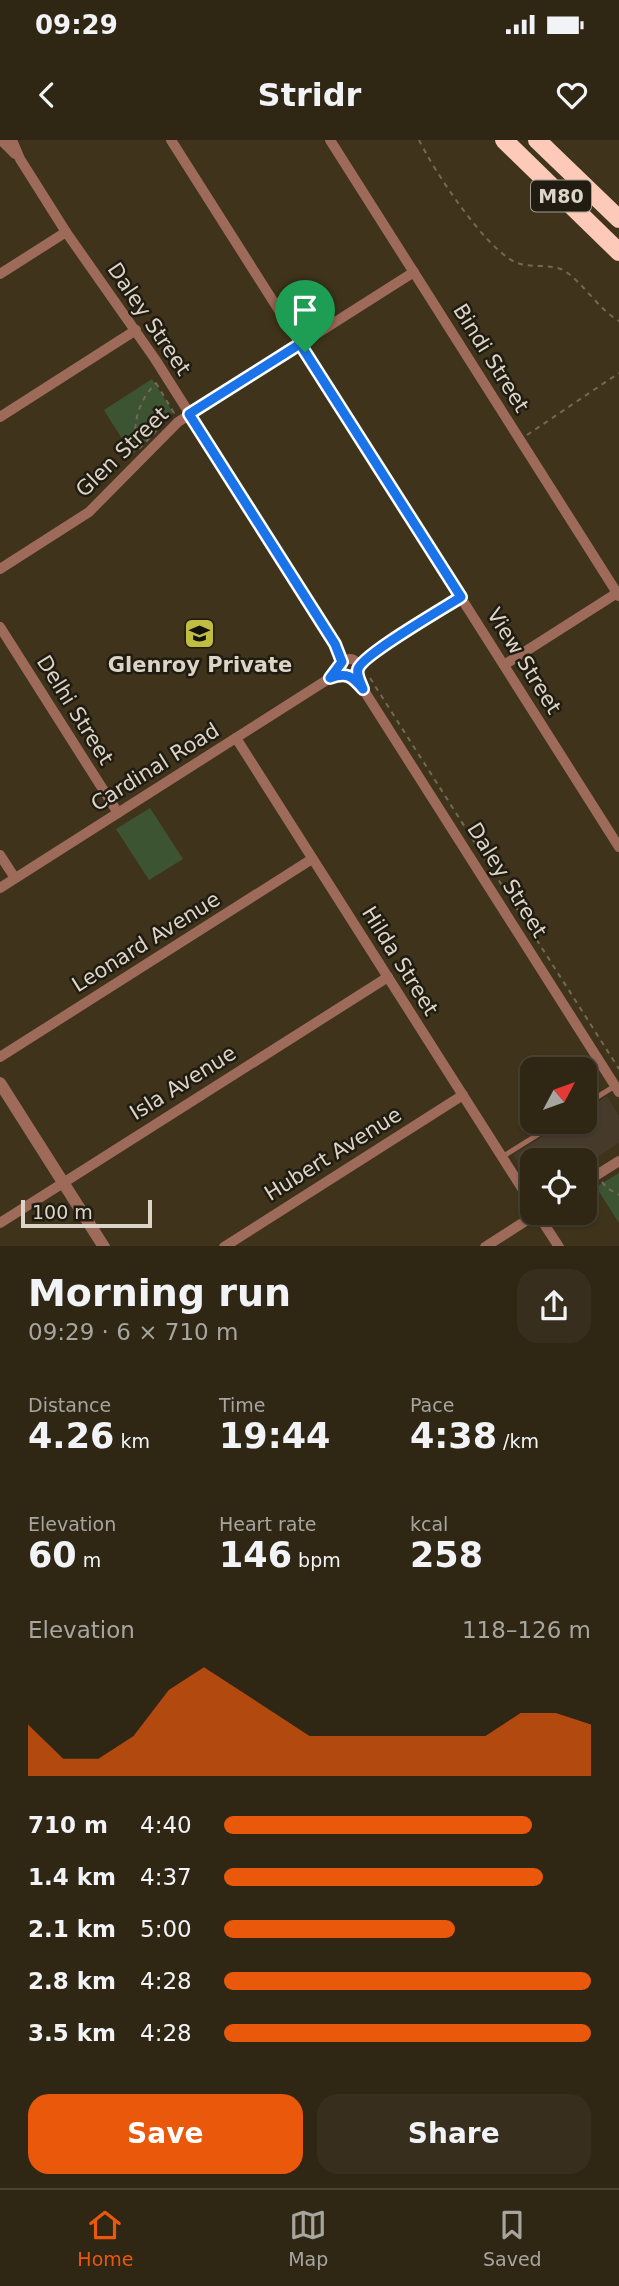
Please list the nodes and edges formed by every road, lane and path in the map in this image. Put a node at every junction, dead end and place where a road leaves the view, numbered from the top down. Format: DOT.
graph roads {
  1 [pos="1,140"];
  2 [pos="12,140"];
  3 [pos="171,140"];
  4 [pos="330,140"];
  5 [pos="419,140"];
  6 [pos="504,140"];
  7 [pos="537,140"];
  8 [pos="20,159"];
  9 [pos="619,219"];
  10 [pos="66,232"];
  11 [pos="619,252"];
  12 [pos="414,272"];
  13 [pos="0,274"];
  14 [pos="619,321"];
  15 [pos="136,330"];
  16 [pos="300,344"];
  17 [pos="619,373"];
  18 [pos="156,383"];
  19 [pos="189,414"];
  20 [pos="0,417"];
  21 [pos="520,439"];
  22 [pos="0,569"];
  23 [pos="618,594"];
  24 [pos="461,597"];
  25 [pos="0,628"];
  26 [pos="504,665"];
  27 [pos="350,667"];
  28 [pos="370,678"];
  29 [pos="236,738"];
  30 [pos="118,813"];
  31 [pos="619,847"];
  32 [pos="0,855"];
  33 [pos="313,859"];
  34 [pos="15,878"];
  35 [pos="0,888"];
  36 [pos="388,977"];
  37 [pos="0,1057"];
  38 [pos="619,1069"];
  39 [pos="0,1083"];
  40 [pos="617,1089"];
  41 [pos="463,1095"];
  42 [pos="597,1099"];
  43 [pos="539,1134"];
  44 [pos="502,1157"];
  45 [pos="619,1161"];
  46 [pos="597,1175"];
  47 [pos="63,1183"];
  48 [pos="520,1185"];
  49 [pos="0,1223"];
  50 [pos="520,1225"];
  51 [pos="545,1225"];
  52 [pos="103,1246"];
  53 [pos="226,1246"];
  54 [pos="487,1246"];
  55 [pos="558,1246"];
  1 -- 8 [label="street, Daley Street"];
  2 -- 8 [label="street, Daley Street"];
  3 -- 16 [label="street, View Street"];
  4 -- 12 [label="street, Bindi Street"];
  5 -- 14 [label="path"];
  6 -- 11 [label="highway, M80"];
  7 -- 9 [label="highway, M80"];
  8 -- 10 [label="street, Daley Street"];
  10 -- 13 [label="street"];
  10 -- 15 [label="street, Daley Street"];
  12 -- 16 [label="street, Glen Street"];
  12 -- 21 [label="street, Bindi Street"];
  15 -- 19 [label="street, Daley Street"];
  15 -- 20 [label="street"];
  16 -- 19 [label="street, Glen Street"];
  16 -- 24 [label="street, View Street"];
  17 -- 21 [label="path"];
  18 -- 18 [label="path"];
  19 -- 22 [label="street, Glen Street"];
  19 -- 27 [label="street, Daley Street"];
  21 -- 23 [label="street, Bindi Street"];
  23 -- 26 [label="street"];
  24 -- 26 [label="street, View Street"];
  24 -- 27 [label="street, Cardinal Road"];
  25 -- 30 [label="street, Delhi Street"];
  26 -- 31 [label="street, View Street"];
  27 -- 29 [label="street, Cardinal Road"];
  27 -- 40 [label="street, Daley Street"];
  28 -- 38 [label="path"];
  29 -- 30 [label="street, Cardinal Road"];
  29 -- 33 [label="street, Hilda Street"];
  30 -- 34 [label="street, Cardinal Road"];
  32 -- 34 [label="street"];
  33 -- 36 [label="street, Hilda Street"];
  33 -- 37 [label="street, Leonard Avenue"];
  34 -- 35 [label="street, Cardinal Road"];
  36 -- 41 [label="street, Hilda Street"];
  36 -- 47 [label="street, Isla Avenue"];
  39 -- 47 [label="street"];
  40 -- 42 [label="lane"];
  41 -- 44 [label="street, Hilda Street"];
  41 -- 53 [label="street, Hubert Avenue"];
  43 -- 44 [label="lane"];
  44 -- 48 [label="street, Hilda Street"];
  45 -- 46 [label="street"];
  47 -- 49 [label="street, Isla Avenue"];
  47 -- 52 [label="street"];
  50 -- 54 [label="street"];
  51 -- 55 [label="street"];
}
